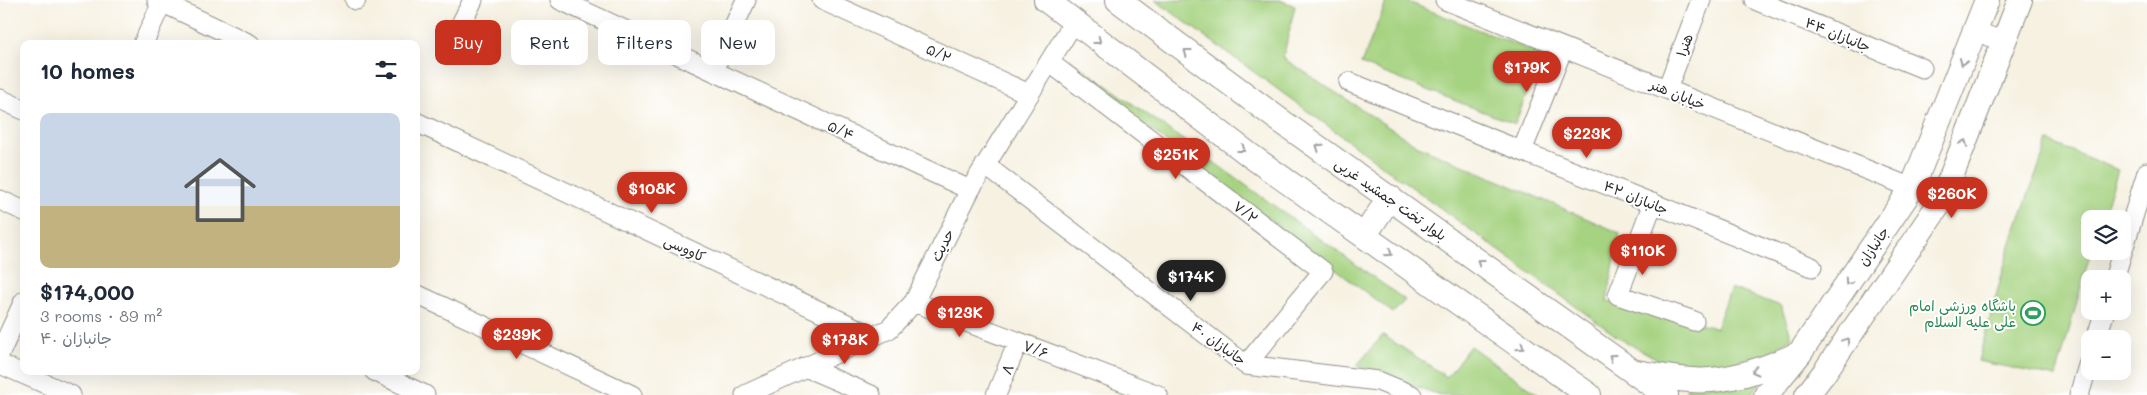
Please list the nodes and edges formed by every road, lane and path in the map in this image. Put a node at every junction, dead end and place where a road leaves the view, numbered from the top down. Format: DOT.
graph roads {
  1 [pos="473,0"];
  2 [pos="560,0"];
  3 [pos="746,0"];
  4 [pos="822,0"];
  5 [pos="1046,0"];
  6 [pos="1118,0"];
  7 [pos="1445,0"];
  8 [pos="1701,0"];
  9 [pos="1755,0"];
  10 [pos="1987,0"];
  11 [pos="2020,0"];
  12 [pos="161,1"];
  13 [pos="463,20"];
  14 [pos="1074,22"];
  15 [pos="1975,32"];
  16 [pos="145,40"];
  17 [pos="242,40"];
  18 [pos="2004,42"];
  19 [pos="1563,48"];
  20 [pos="1049,62"];
  21 [pos="1922,68"];
  22 [pos="713,71"];
  23 [pos="1349,82"];
  24 [pos="1667,90"];
  25 [pos="1029,94"];
  26 [pos="0,99"];
  27 [pos="20,108"];
  28 [pos="420,124"];
  29 [pos="1522,151"];
  30 [pos="985,165"];
  31 [pos="2147,172"];
  32 [pos="1912,188"];
  33 [pos="970,190"];
  34 [pos="1390,197"];
  35 [pos="0,200"];
  36 [pos="1653,203"];
  37 [pos="20,209"];
  38 [pos="1364,236"];
  39 [pos="1812,267"];
  40 [pos="2117,270"];
  41 [pos="420,296"];
  42 [pos="914,302"];
  43 [pos="20,310"];
  44 [pos="1694,320"];
  45 [pos="873,336"];
  46 [pos="1018,342"];
  47 [pos="0,353"];
  48 [pos="1800,353"];
  49 [pos="0,364"];
  50 [pos="1246,365"];
  51 [pos="806,367"];
  52 [pos="1632,371"];
  53 [pos="20,373"];
  54 [pos="25,375"];
  55 [pos="382,375"];
  56 [pos="2084,380"];
  57 [pos="1824,384"];
  58 [pos="71,395"];
  59 [pos="425,395"];
  60 [pos="632,395"];
  61 [pos="745,395"];
  62 [pos="871,395"];
  63 [pos="996,395"];
  64 [pos="1158,395"];
  65 [pos="1412,395"];
  66 [pos="1589,395"];
  67 [pos="1666,395"];
  68 [pos="1766,395"];
  69 [pos="1807,395"];
  70 [pos="2079,395"];
  1 -- 13 [label="street"];
  2 -- 22 [label="street, ۵/۴"];
  3 -- 22 [label="street"];
  4 -- 25 [label="street, ۵/۲"];
  5 -- 14 [label="main road"];
  34 -- 6 [label="main road, بلوار تخت جمشید غربی, one-way"];
  7 -- 19 [label="street, خیابان هنر"];
  8 -- 24 [label="street, هنر۱"];
  9 -- 21 [label="street, ۴۴ جانبازان"];
  10 -- 15 [label="main road, جانبازان"];
  11 -- 18 [label="main road"];
  12 -- 16 [label="street"];
  12 -- 17 [label="street"];
  14 -- 20 [label="street, حدیث"];
  14 -- 38 [label="main road, one-way"];
  15 -- 18 [label="street"];
  15 -- 32 [label="main road, جانبازان, one-way"];
  57 -- 18 [label="main road, one-way"];
  19 -- 24 [label="street, خیابان هنر"];
  19 -- 29 [label="street"];
  20 -- 25 [label="street, حدیث"];
  20 -- 50 [label="street, ۷/۲"];
  22 -- 33 [label="street, ۵/۴"];
  23 -- 29 [label="street, ۴۲ جانبازان"];
  24 -- 32 [label="street, خیابان هنر"];
  25 -- 30 [label="street, حدیث"];
  26 -- 27 [label="street"];
  28 -- 45 [label="street, کاووسی"];
  29 -- 36 [label="street, ۴۲ جانبازان"];
  30 -- 33 [label="street, حدیث"];
  30 -- 50 [label="street, ۴۰ جانبازان"];
  31 -- 40 [label="street"];
  32 -- 48 [label="main road, جانبازان, one-way"];
  33 -- 42 [label="street, حدیث"];
  34 -- 38 [label="main road"];
  52 -- 34 [label="main road, بلوار تخت جمشید غربی, one-way"];
  35 -- 37 [label="street"];
  36 -- 39 [label="street, ۴۲ جانبازان"];
  36 -- 44 [label="street"];
  38 -- 66 [label="main road, one-way"];
  41 -- 60 [label="street"];
  42 -- 45 [label="street, حدیث"];
  42 -- 46 [label="street, ۷/۶"];
  43 -- 47 [label="street"];
  45 -- 51 [label="street, حدیث"];
  46 -- 63 [label="street, ۸"];
  46 -- 64 [label="street, ۷/۶"];
  48 -- 52 [label="main road, one-way"];
  48 -- 68 [label="main road, جانبازان"];
  49 -- 53 [label="street"];
  50 -- 65 [label="street, ۴۰ جانبازان"];
  51 -- 61 [label="street, حدیث"];
  51 -- 62 [label="street"];
  52 -- 67 [label="main road, بلوار تخت جمشید غربی"];
  54 -- 58 [label="street"];
  55 -- 59 [label="street"];
  56 -- 70 [label="street"];
  57 -- 69 [label="main road"];
}
